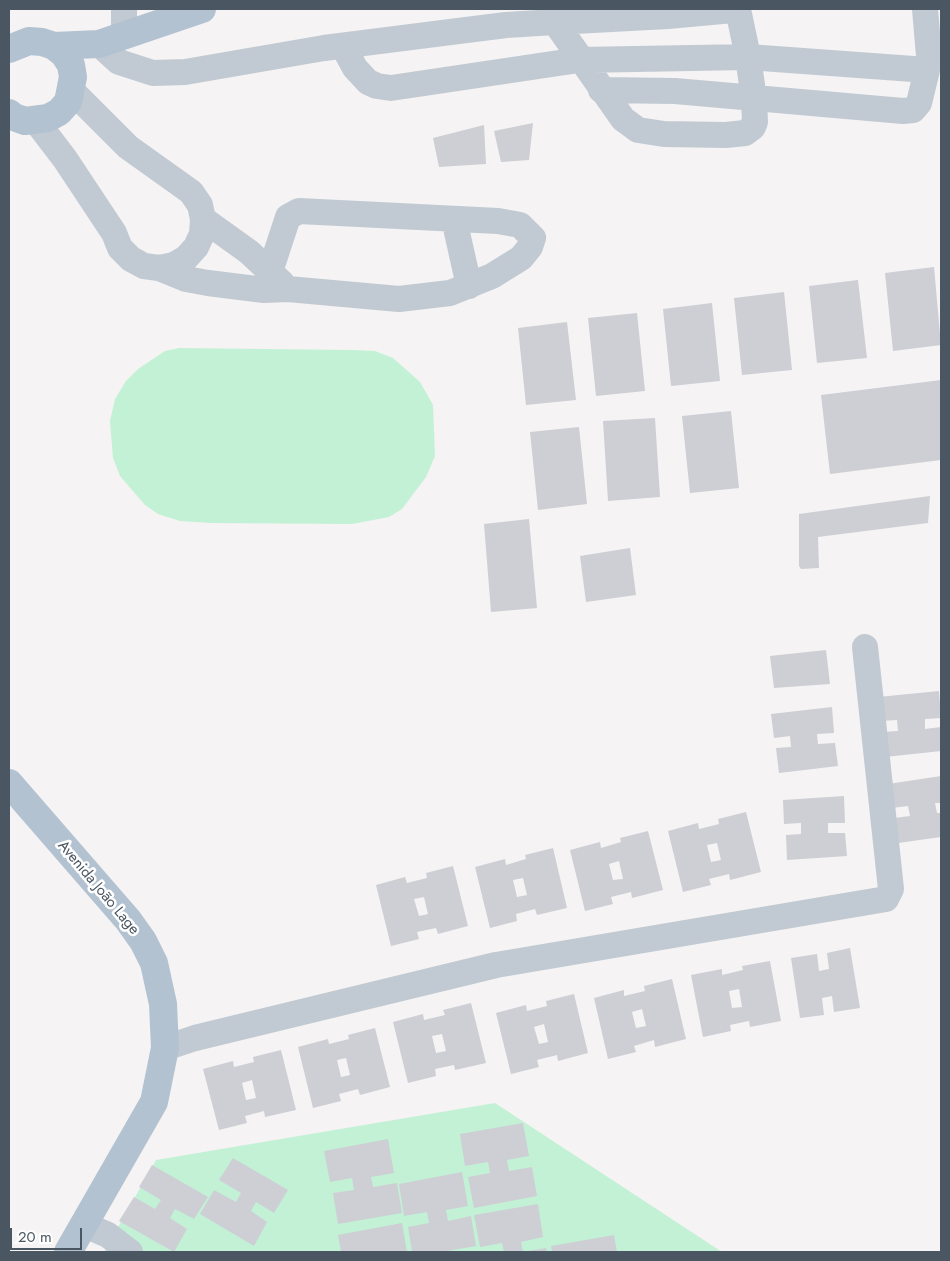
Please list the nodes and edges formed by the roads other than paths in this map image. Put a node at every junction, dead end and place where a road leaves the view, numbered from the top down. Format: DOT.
graph roads {
  1 [pos="124,9"];
  2 [pos="202,9"];
  3 [pos="925,9"];
  4 [pos="554,22"];
  5 [pos="111,40"];
  6 [pos="54,46"];
  7 [pos="343,46"];
  8 [pos="9,49"];
  9 [pos="748,57"];
  10 [pos="579,60"];
  11 [pos="927,70"];
  12 [pos="73,84"];
  13 [pos="601,90"];
  14 [pos="754,98"];
  15 [pos="17,119"];
  16 [pos="203,219"];
  17 [pos="454,219"];
  18 [pos="159,268"];
  19 [pos="274,284"];
  20 [pos="470,286"];
  21 [pos="865,647"];
  22 [pos="9,783"];
  23 [pos="165,1048"];
  24 [pos="85,1225"];
  25 [pos="68,1252"];
  26 [pos="130,1252"];
  1 -- 5 [label="street"];
  2 -- 5 [label="main road"];
  3 -- 11 [label="street"];
  4 -- 7 [label="street"];
  4 -- 9 [label="street"];
  4 -- 10 [label="street"];
  5 -- 6 [label="main road"];
  5 -- 7 [label="street"];
  5 -- 12 [label="main road"];
  6 -- 8 [label="main road"];
  6 -- 12 [label="main road"];
  7 -- 10 [label="street"];
  9 -- 10 [label="street"];
  9 -- 11 [label="street"];
  9 -- 14 [label="street"];
  10 -- 13 [label="street"];
  11 -- 14 [label="street"];
  12 -- 15 [label="main road"];
  12 -- 16 [label="street"];
  13 -- 14 [label="street"];
  13 -- 14 [label="street"];
  15 -- 18 [label="street"];
  16 -- 18 [label="street"];
  16 -- 19 [label="street"];
  17 -- 19 [label="street"];
  17 -- 20 [label="street"];
  17 -- 20 [label="street"];
  18 -- 19 [label="street"];
  19 -- 20 [label="street"];
  21 -- 23 [label="street"];
  22 -- 23 [label="main road, Avenida João Lage"];
  23 -- 24 [label="main road, Avenida João Lage"];
  24 -- 25 [label="main road, Avenida João Lage"];
  24 -- 26 [label="street"];
}
